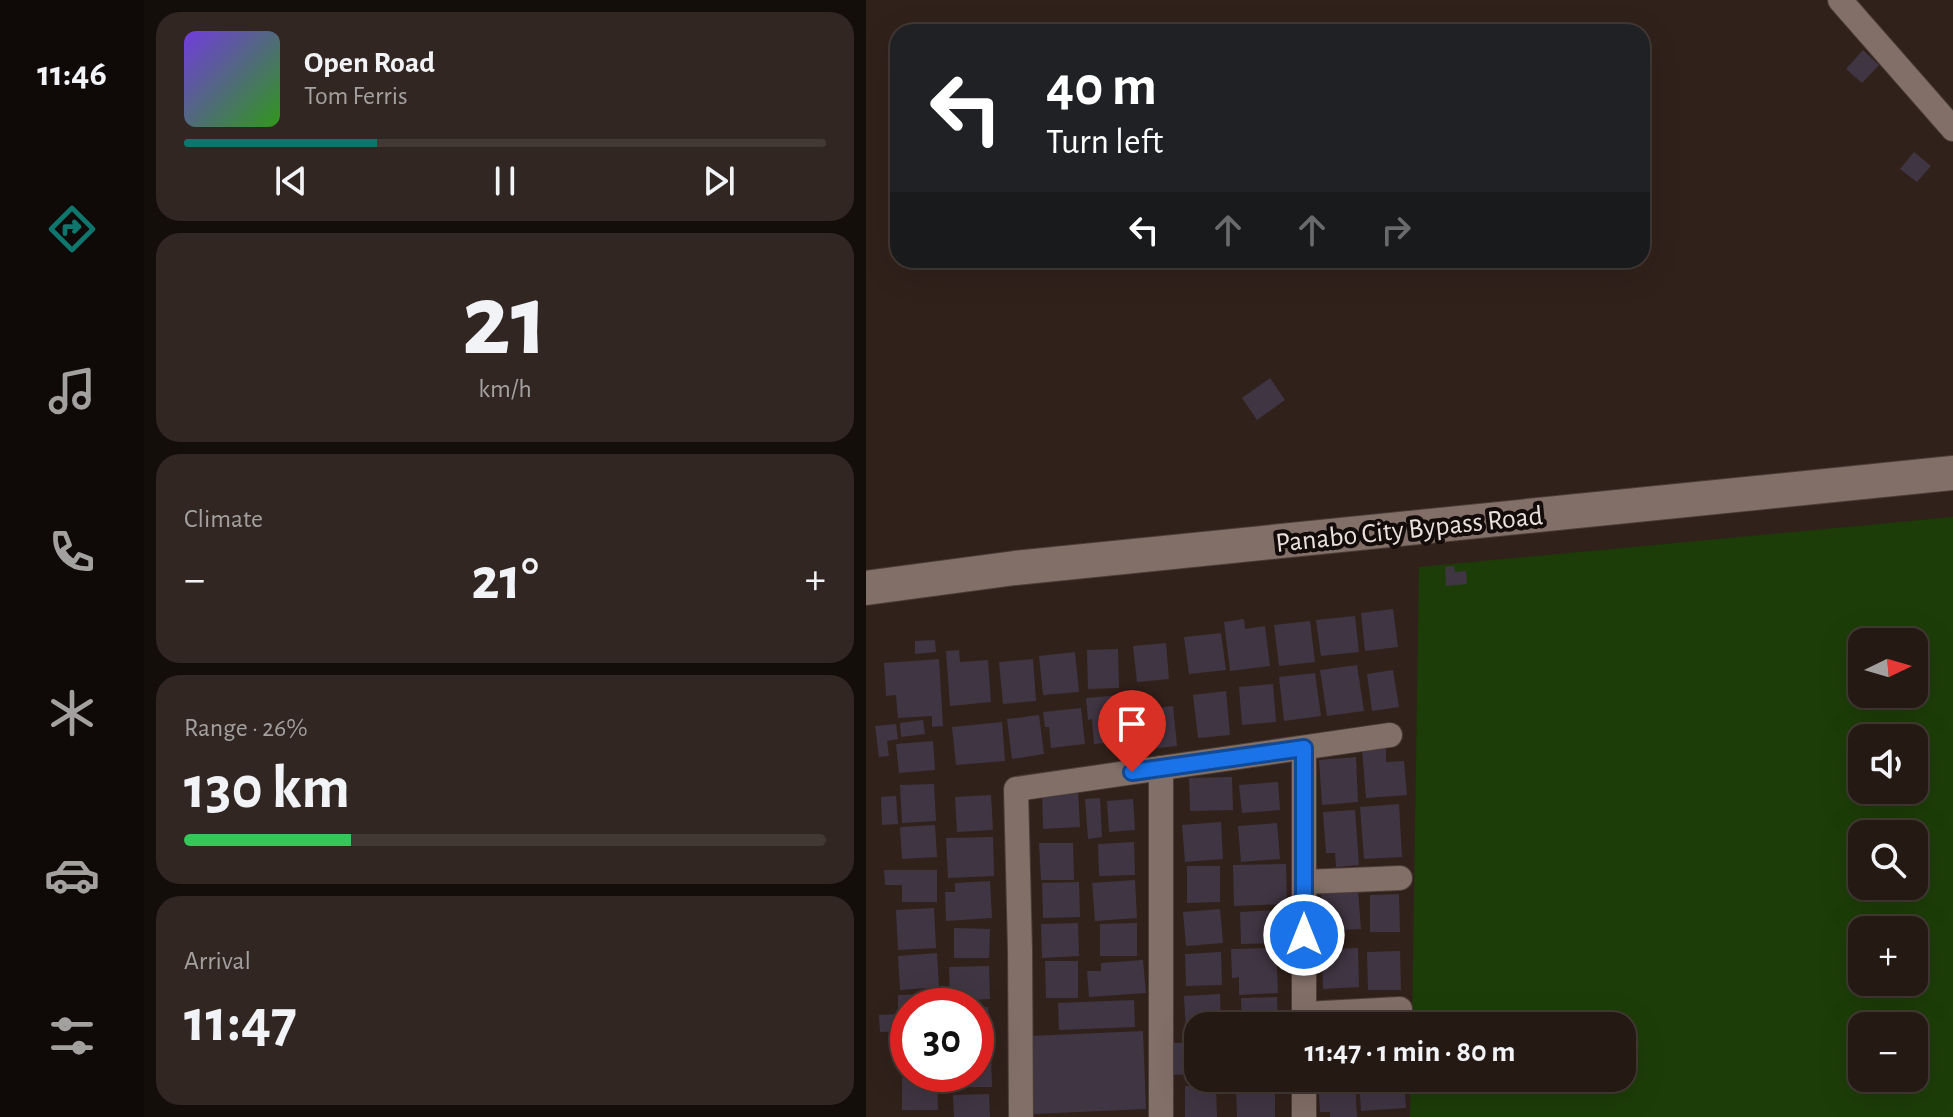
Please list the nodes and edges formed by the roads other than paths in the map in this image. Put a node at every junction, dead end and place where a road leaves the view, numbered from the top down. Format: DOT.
graph roads {
  1 [pos="1840,0"];
  2 [pos="1953,129"];
  3 [pos="1953,473"];
  4 [pos="866,588"];
  5 [pos="1390,735"];
  6 [pos="1304,748"];
  7 [pos="1161,768"];
  8 [pos="1400,878"];
  9 [pos="1304,882"];
  10 [pos="1400,1009"];
  11 [pos="1304,1012"];
  12 [pos="1374,1012"];
  13 [pos="1304,1092"];
  14 [pos="1021,1117"];
  15 [pos="1161,1117"];
  16 [pos="1304,1117"];
  1 -- 2 [label="street"];
  3 -- 4 [label="main road, Panabo City Bypass Road"];
  5 -- 6 [label="street"];
  6 -- 7 [label="street"];
  6 -- 9 [label="street"];
  7 -- 14 [label="street"];
  7 -- 15 [label="street"];
  8 -- 9 [label="street"];
  9 -- 11 [label="street"];
  10 -- 12 [label="street"];
  13 -- 16 [label="street"];
}
